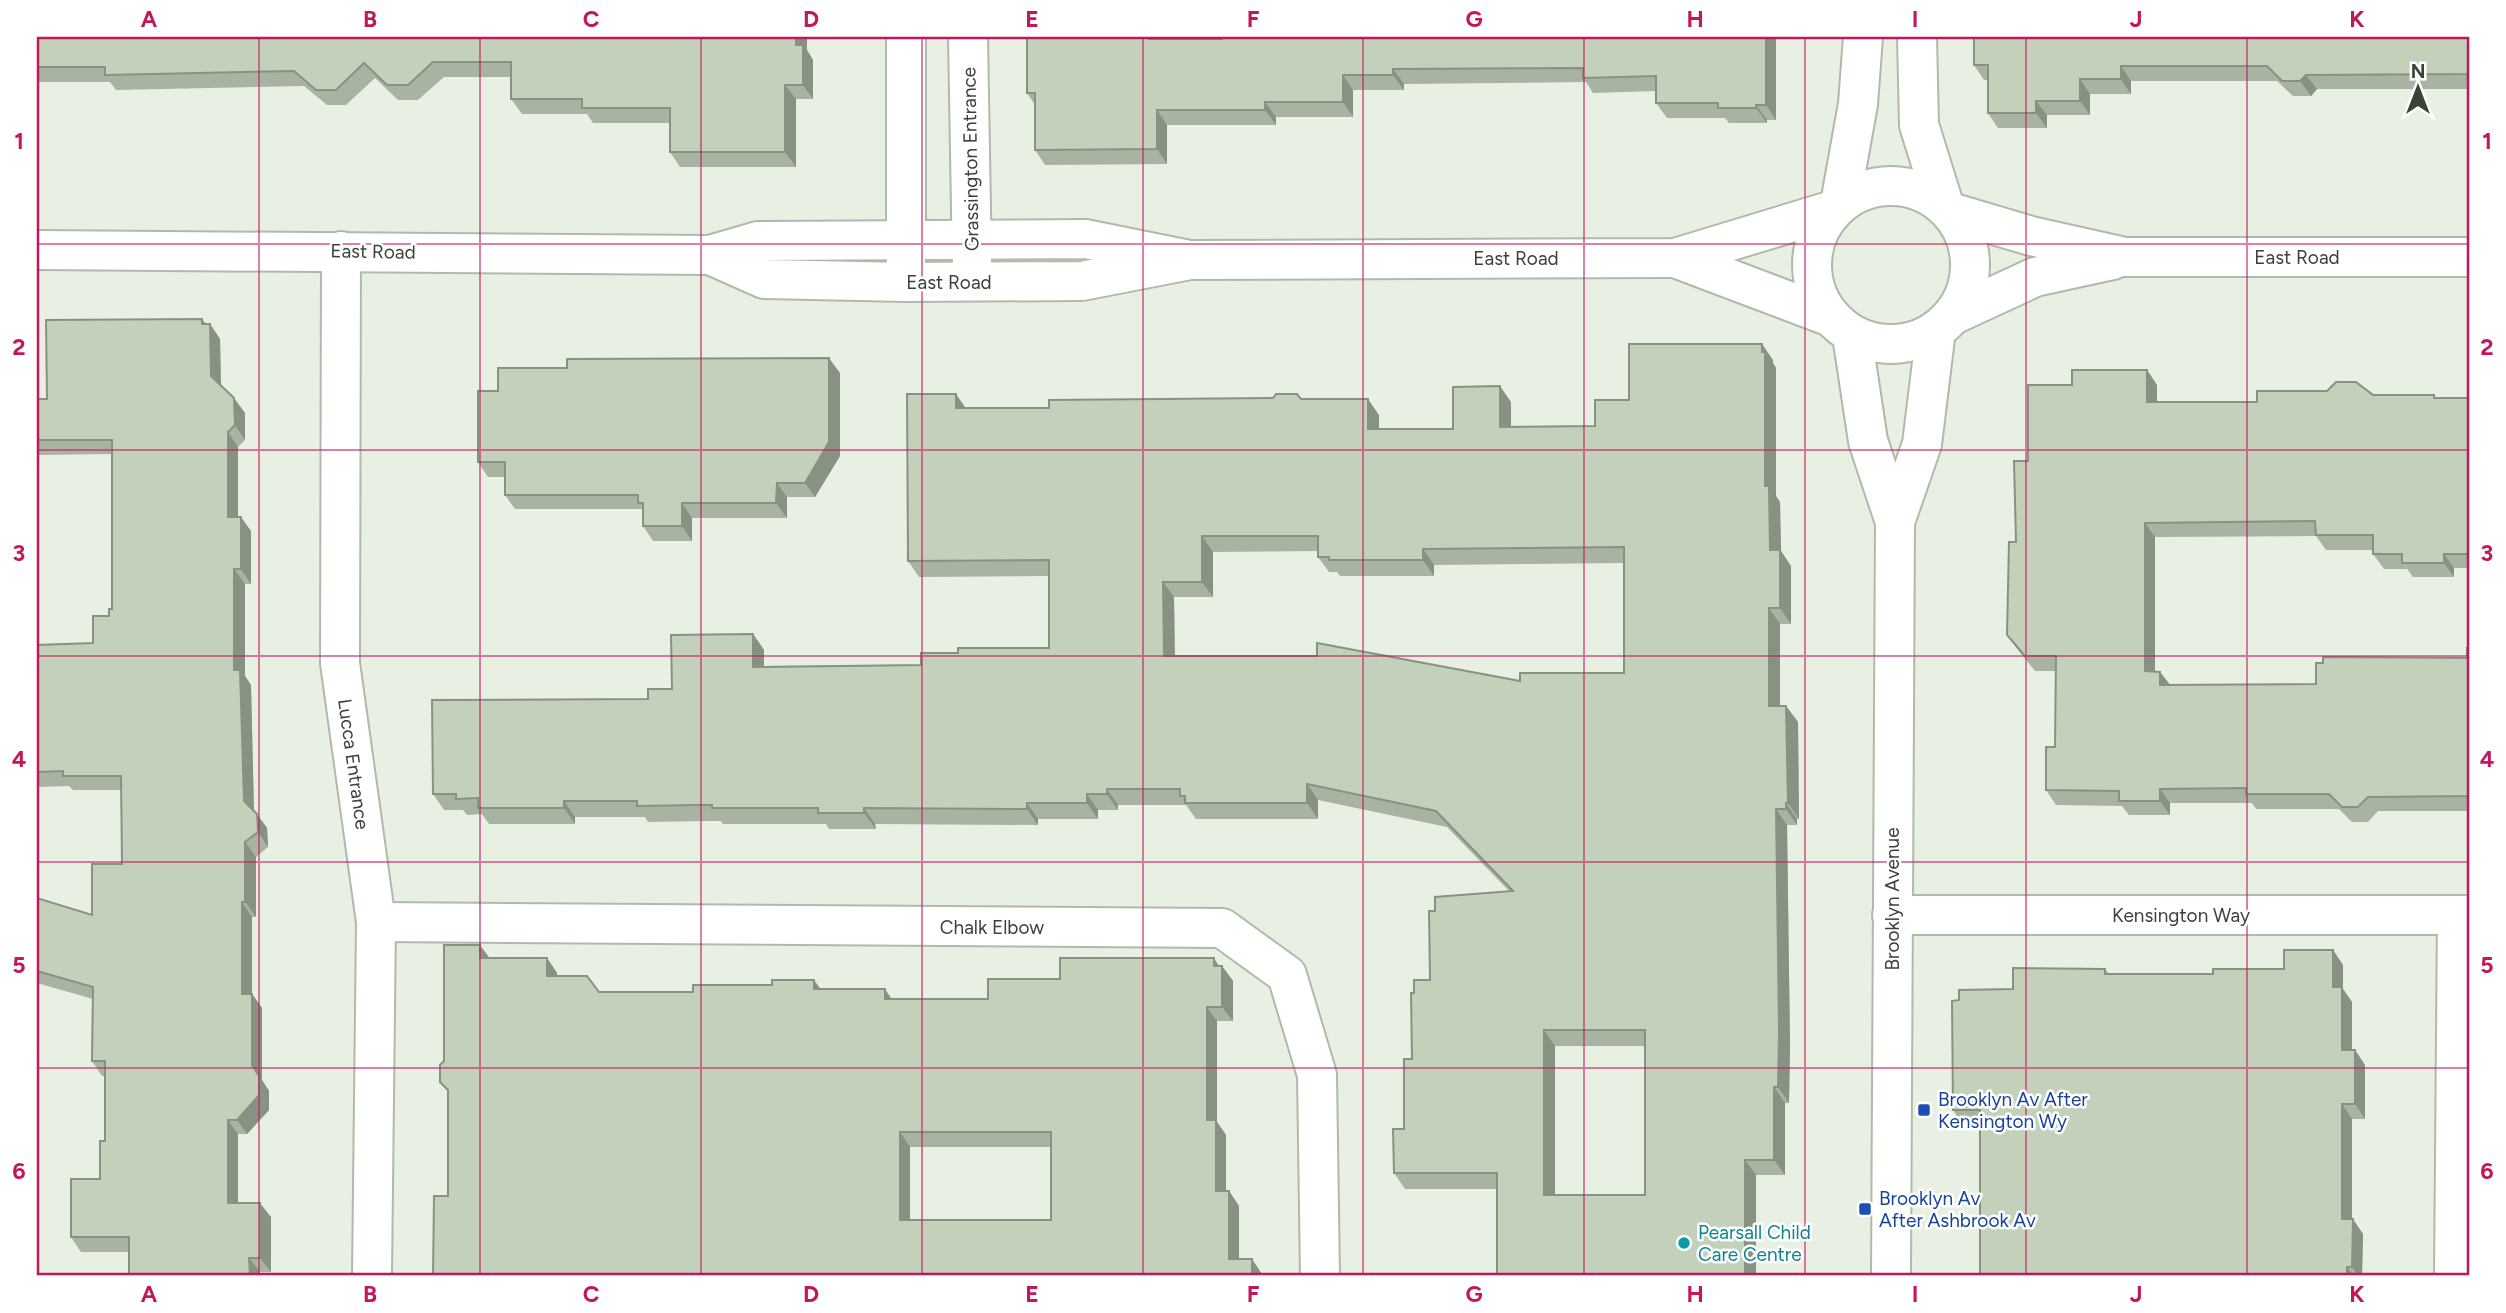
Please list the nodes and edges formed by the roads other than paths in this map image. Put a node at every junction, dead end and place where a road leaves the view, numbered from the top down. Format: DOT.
graph roads {
  1 [pos="906,37"];
  2 [pos="968,37"];
  3 [pos="1863,37"];
  4 [pos="1917,37"];
  5 [pos="1837,207"];
  6 [pos="1947,208"];
  7 [pos="905,240"];
  8 [pos="971,240"];
  9 [pos="37,250"];
  10 [pos="341,251"];
  11 [pos="710,255"];
  12 [pos="2125,257"];
  13 [pos="2469,257"];
  14 [pos="1675,258"];
  15 [pos="1190,260"];
  16 [pos="906,282"];
  17 [pos="972,282"];
  18 [pos="1944,323"];
  19 [pos="1842,326"];
  20 [pos="1895,522"];
  21 [pos="1892,915"];
  22 [pos="2463,915"];
  23 [pos="376,922"];
  24 [pos="372,1276"];
  25 [pos="1320,1276"];
  26 [pos="1891,1276"];
  27 [pos="2454,1276"];
  1 -- 7 [label="street"];
  2 -- 8 [label="street, Grassington Entrance"];
  3 -- 5 [label="street"];
  4 -- 6 [label="street"];
  5 -- 6 [label="street"];
  5 -- 14 [label="street, East Road"];
  5 -- 19 [label="street"];
  6 -- 12 [label="street, East Road"];
  6 -- 18 [label="street"];
  7 -- 8 [label="street, East Road"];
  7 -- 11 [label="street, East Road"];
  7 -- 16 [label="street"];
  8 -- 15 [label="street, East Road"];
  8 -- 17 [label="street, Grassington Entrance"];
  9 -- 10 [label="street, East Road"];
  10 -- 11 [label="street, East Road"];
  10 -- 23 [label="street, Lucca Entrance"];
  11 -- 16 [label="street, East Road"];
  12 -- 13 [label="street, East Road"];
  12 -- 18 [label="street, East Road"];
  14 -- 15 [label="street, East Road"];
  14 -- 19 [label="street, East Road"];
  15 -- 17 [label="street, East Road"];
  16 -- 17 [label="street, East Road"];
  18 -- 19 [label="street"];
  18 -- 20 [label="street, Brooklyn Avenue"];
  19 -- 20 [label="street, Brooklyn Avenue"];
  20 -- 21 [label="street, Brooklyn Avenue"];
  21 -- 22 [label="street, Kensington Way"];
  21 -- 26 [label="street, Brooklyn Avenue"];
  22 -- 27 [label="street"];
  23 -- 24 [label="street, Lucca Entrance"];
  23 -- 25 [label="street, Chalk Elbow"];
}
